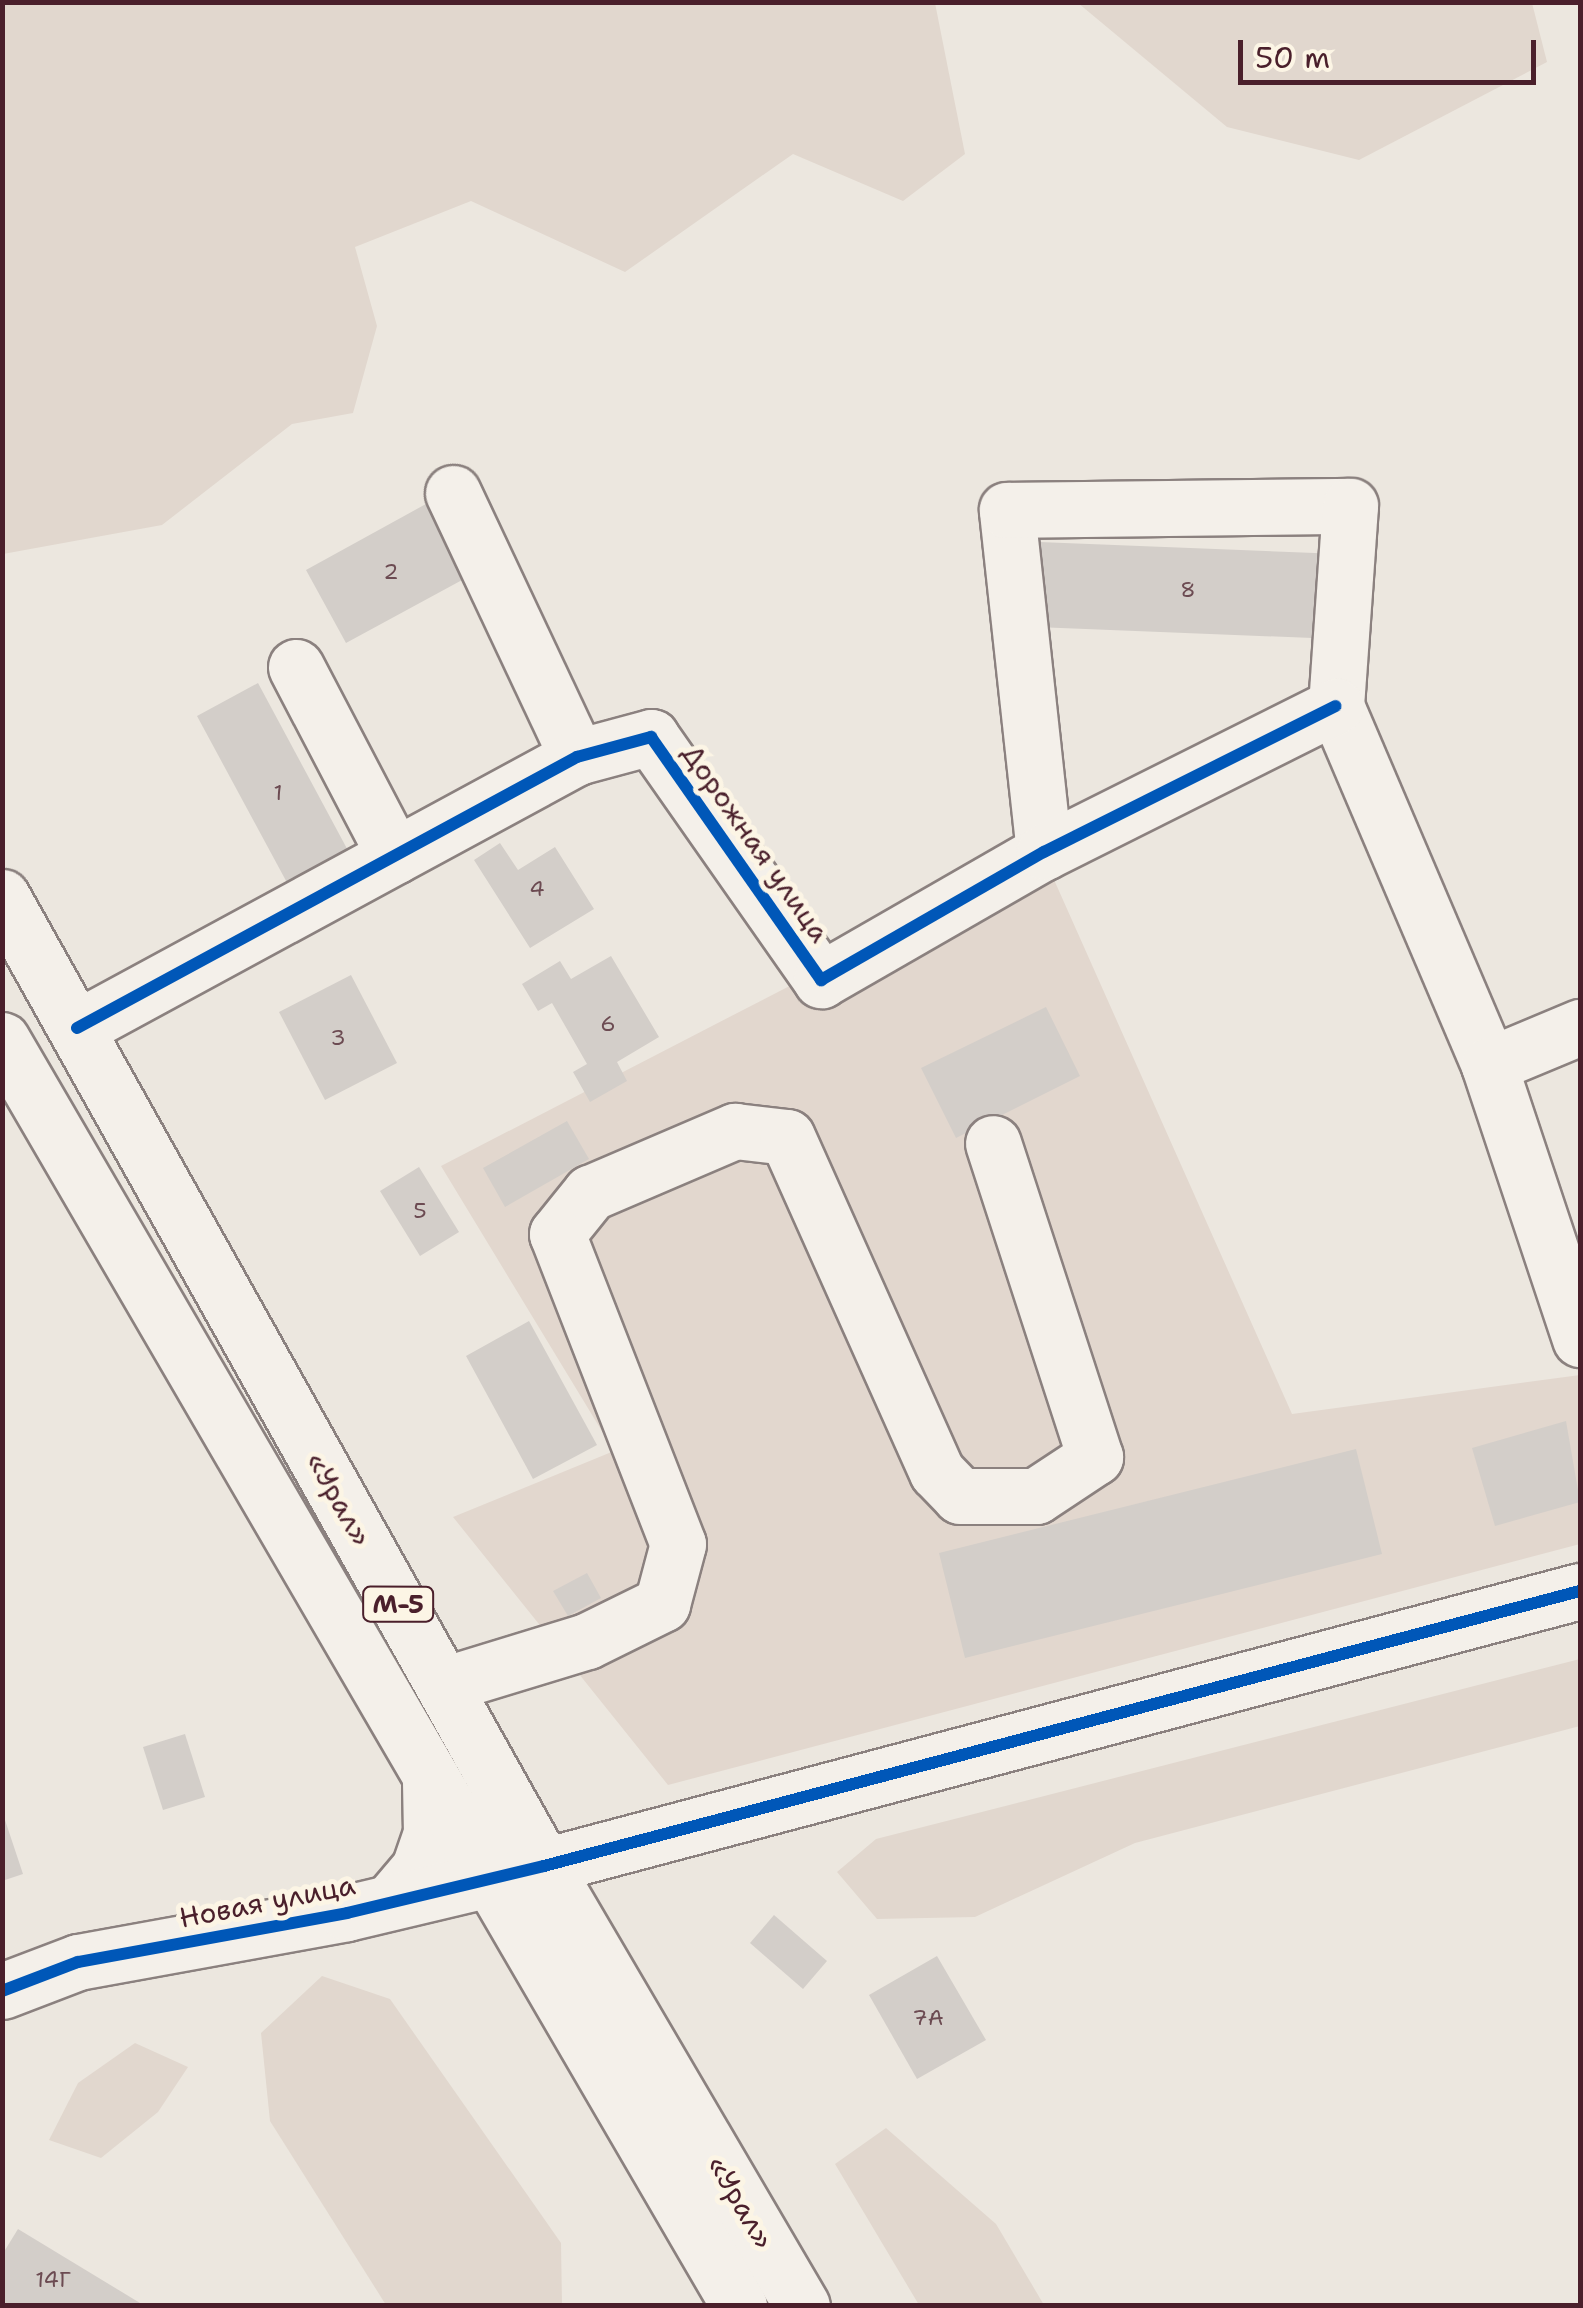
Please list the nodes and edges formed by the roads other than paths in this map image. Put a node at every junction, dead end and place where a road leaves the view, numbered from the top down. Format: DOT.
graph roads {
  1 [pos="453,494"];
  2 [pos="296,666"];
  3 [pos="1336,706"];
  4 [pos="577,758"];
  5 [pos="1044,852"];
  6 [pos="396,856"];
  7 [pos="2,897"];
  8 [pos="76,1028"];
  9 [pos="1580,1028"];
  10 [pos="2,1040"];
  11 [pos="1489,1065"];
  12 [pos="992,1144"];
  13 [pos="1580,1339"];
  14 [pos="1580,1591"];
  15 [pos="443,1685"];
  16 [pos="430,1780"];
  17 [pos="544,1866"];
  18 [pos="487,1878"];
  19 [pos="392,1900"];
  20 [pos="2,1992"];
  21 [pos="739,2306"];
  22 [pos="802,2306"];
  1 -- 4 [label="main road"];
  2 -- 6 [label="main road"];
  3 -- 5 [label="main road, Дорожная улица"];
  3 -- 5 [label="main road"];
  3 -- 11 [label="main road"];
  4 -- 5 [label="main road, Дорожная улица"];
  4 -- 6 [label="main road, Дорожная улица"];
  6 -- 8 [label="main road, Дорожная улица"];
  7 -- 8 [label="main road, «Урал» / М-5"];
  8 -- 15 [label="main road, «Урал» / М-5"];
  9 -- 11 [label="main road"];
  10 -- 16 [label="main road, «Урал» / М-5"];
  11 -- 13 [label="main road"];
  12 -- 15 [label="main road"];
  14 -- 17 [label="main road, Новая улица"];
  15 -- 17 [label="main road, «Урал» / М-5"];
  16 -- 18 [label="main road, «Урал» / М-5"];
  16 -- 19 [label="main road"];
  17 -- 18 [label="main road, Новая улица"];
  17 -- 22 [label="main road, «Урал» / М-5"];
  18 -- 19 [label="main road, Новая улица"];
  18 -- 21 [label="main road, «Урал» / М-5"];
  19 -- 20 [label="main road, Новая улица"];
}
